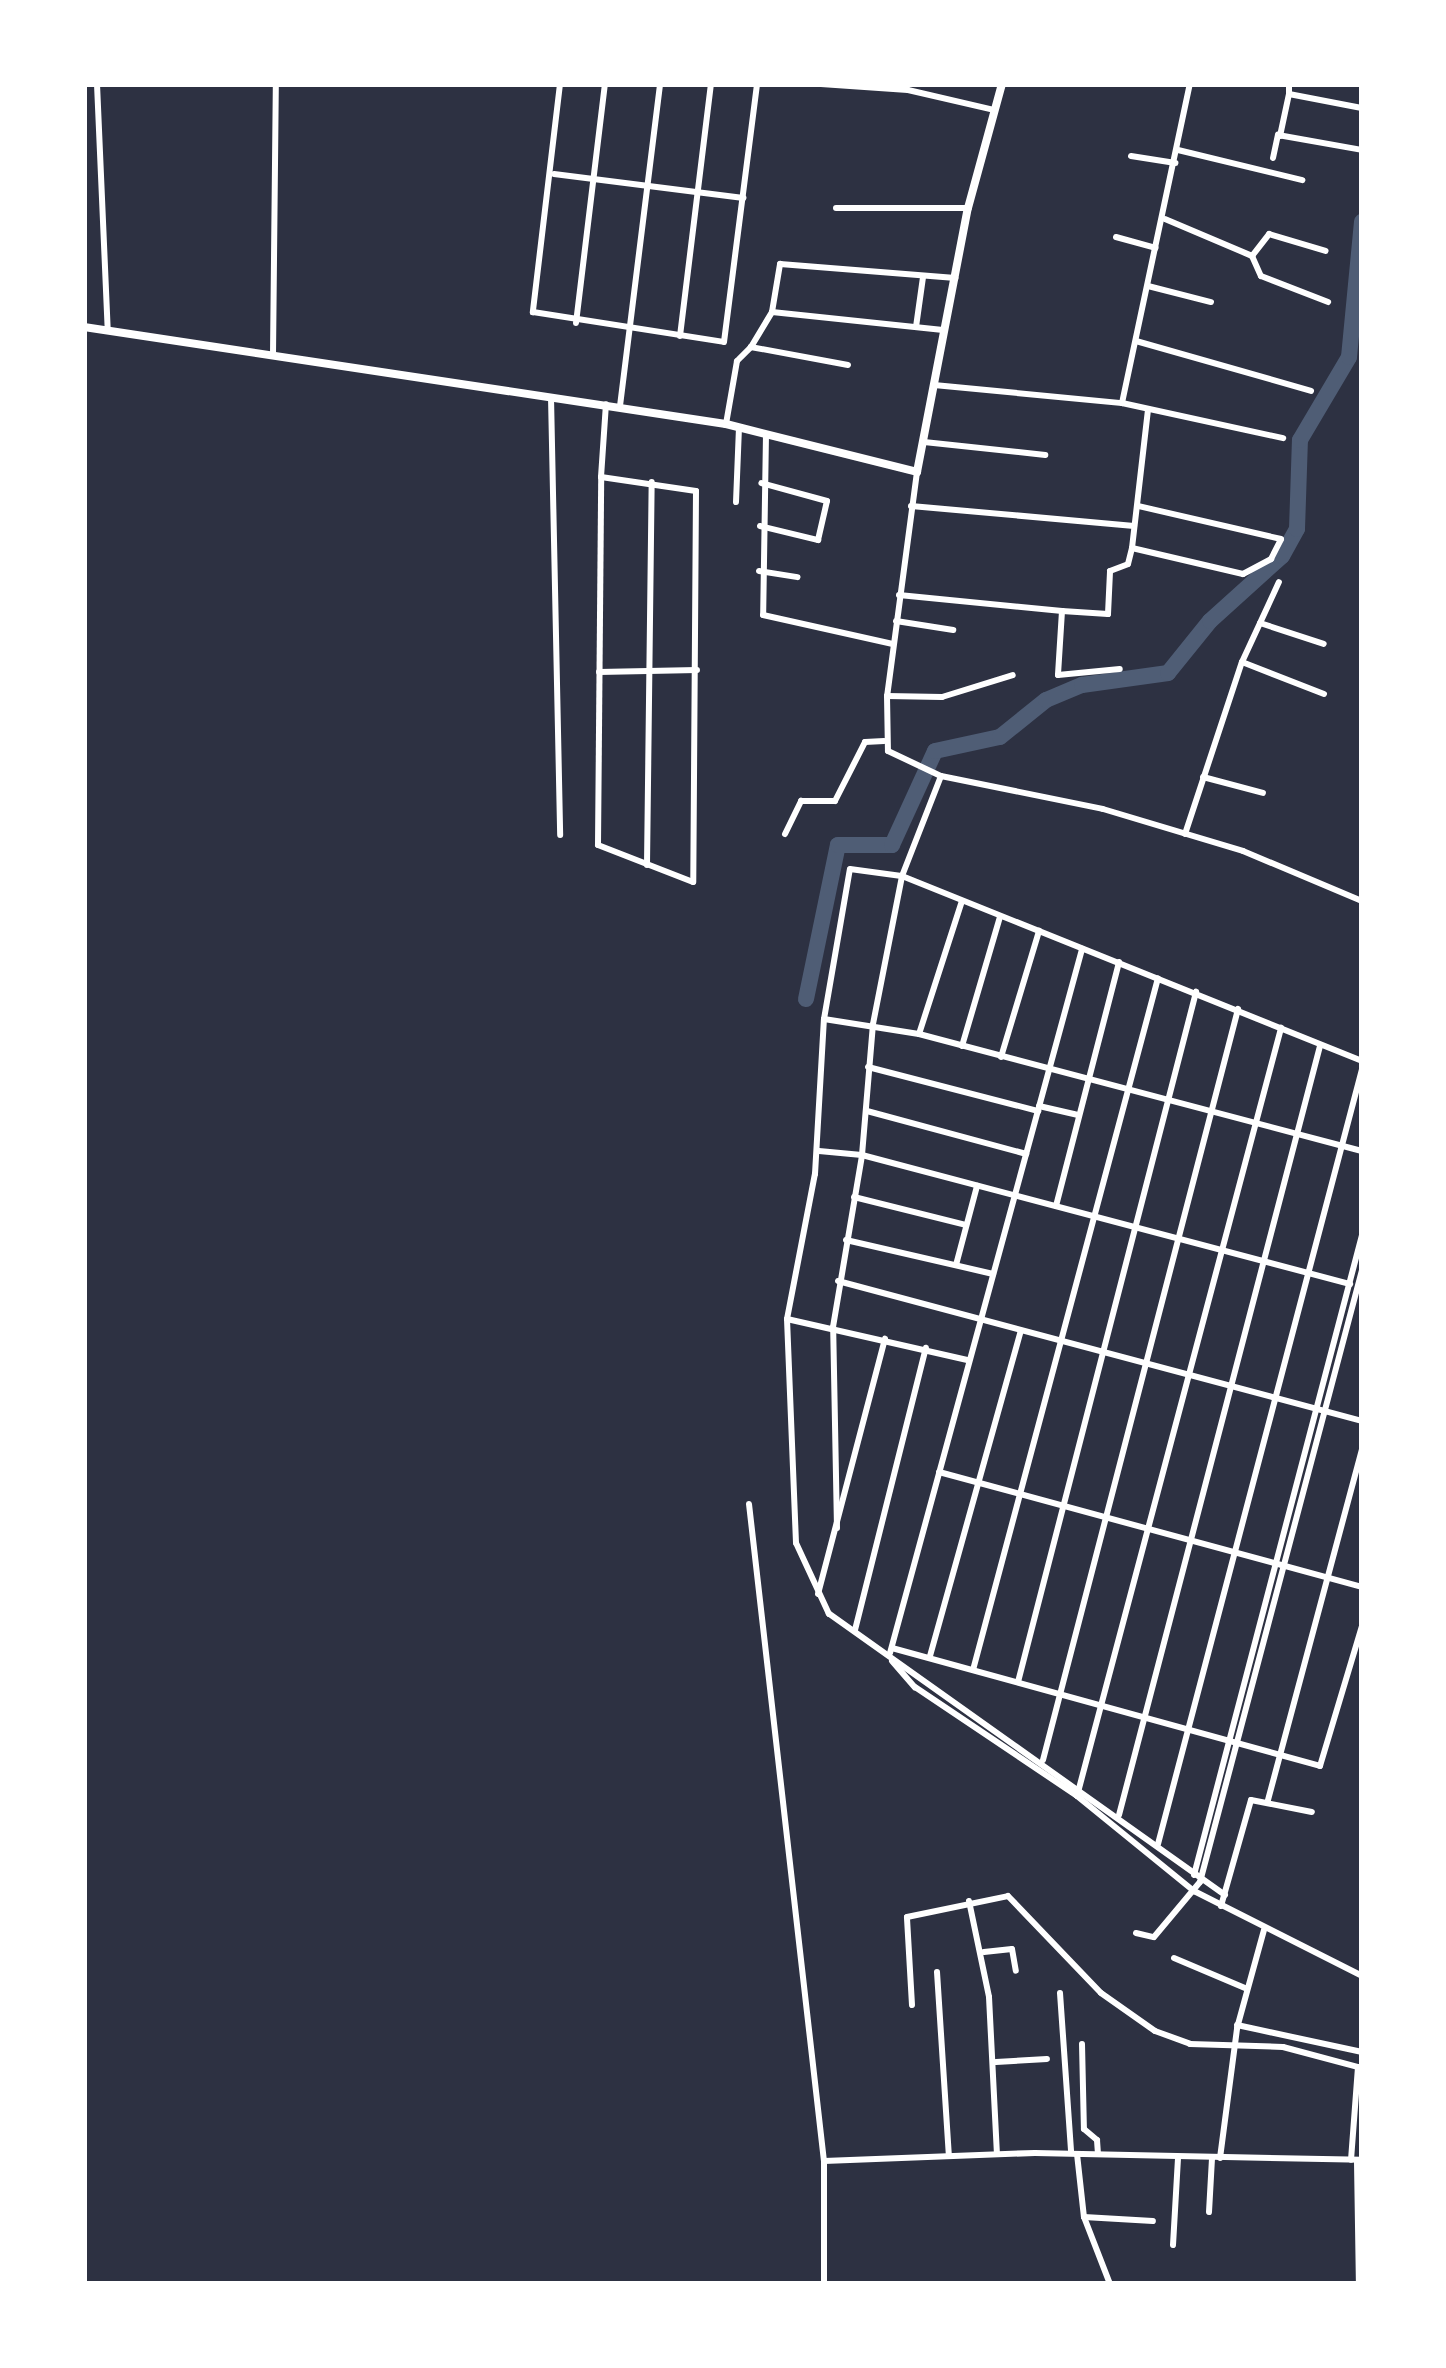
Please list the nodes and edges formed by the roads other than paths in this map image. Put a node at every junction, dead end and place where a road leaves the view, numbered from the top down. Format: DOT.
graph roads {
  1 [pos="97,84"];
  2 [pos="276,84"];
  3 [pos="560,84"];
  4 [pos="604,84"];
  5 [pos="660,84"];
  6 [pos="711,84"];
  7 [pos="758,84"];
  8 [pos="821,84"];
  9 [pos="1002,84"];
  10 [pos="1190,84"];
  11 [pos="1289,84"];
  12 [pos="1289,94"];
  13 [pos="1362,108"];
  14 [pos="998,110"];
  15 [pos="1280,136"];
  16 [pos="1178,150"];
  17 [pos="1362,150"];
  18 [pos="1131,156"];
  19 [pos="1273,158"];
  20 [pos="1176,163"];
  21 [pos="554,174"];
  22 [pos="596,180"];
  23 [pos="1302,180"];
  24 [pos="648,186"];
  25 [pos="695,191"];
  26 [pos="743,198"];
  27 [pos="836,208"];
  28 [pos="968,208"];
  29 [pos="1165,219"];
  30 [pos="1116,237"];
  31 [pos="1156,248"];
  32 [pos="1326,251"];
  33 [pos="1252,256"];
  34 [pos="923,277"];
  35 [pos="955,278"];
  36 [pos="1148,286"];
  37 [pos="1211,302"];
  38 [pos="1328,302"];
  39 [pos="772,312"];
  40 [pos="576,323"];
  41 [pos="84,327"];
  42 [pos="916,327"];
  43 [pos="630,330"];
  44 [pos="108,331"];
  45 [pos="944,331"];
  46 [pos="680,336"];
  47 [pos="1136,340"];
  48 [pos="751,347"];
  49 [pos="273,355"];
  50 [pos="848,365"];
  51 [pos="934,385"];
  52 [pos="1311,391"];
  53 [pos="551,397"];
  54 [pos="1122,403"];
  55 [pos="606,404"];
  56 [pos="620,406"];
  57 [pos="1148,409"];
  58 [pos="726,424"];
  59 [pos="739,428"];
  60 [pos="766,434"];
  61 [pos="1283,438"];
  62 [pos="924,442"];
  63 [pos="1045,455"];
  64 [pos="917,472"];
  65 [pos="601,477"];
  66 [pos="652,482"];
  67 [pos="761,482"];
  68 [pos="736,502"];
  69 [pos="911,506"];
  70 [pos="1138,506"];
  71 [pos="760,526"];
  72 [pos="1134,526"];
  73 [pos="1132,548"];
  74 [pos="759,571"];
  75 [pos="798,577"];
  76 [pos="1279,581"];
  77 [pos="899,596"];
  78 [pos="1063,611"];
  79 [pos="896,621"];
  80 [pos="1260,623"];
  81 [pos="953,630"];
  82 [pos="892,644"];
  83 [pos="1324,644"];
  84 [pos="1242,662"];
  85 [pos="1120,669"];
  86 [pos="653,670"];
  87 [pos="697,670"];
  88 [pos="599,671"];
  89 [pos="1013,675"];
  90 [pos="1324,694"];
  91 [pos="887,696"];
  92 [pos="884,741"];
  93 [pos="941,776"];
  94 [pos="1202,777"];
  95 [pos="1263,793"];
  96 [pos="785,834"];
  97 [pos="1185,834"];
  98 [pos="560,836"];
  99 [pos="647,865"];
  100 [pos="902,876"];
  101 [pos="962,901"];
  102 [pos="1362,901"];
  103 [pos="1001,916"];
  104 [pos="1039,932"];
  105 [pos="1082,949"];
  106 [pos="1119,962"];
  107 [pos="1158,977"];
  108 [pos="1196,992"];
  109 [pos="1238,1009"];
  110 [pos="824,1019"];
  111 [pos="873,1024"];
  112 [pos="1281,1028"];
  113 [pos="919,1034"];
  114 [pos="1320,1045"];
  115 [pos="962,1046"];
  116 [pos="1001,1057"];
  117 [pos="1362,1065"];
  118 [pos="868,1067"];
  119 [pos="1049,1068"];
  120 [pos="1089,1078"];
  121 [pos="1126,1088"];
  122 [pos="1169,1100"];
  123 [pos="1039,1108"];
  124 [pos="866,1111"];
  125 [pos="1213,1112"];
  126 [pos="1078,1115"];
  127 [pos="1255,1125"];
  128 [pos="1299,1137"];
  129 [pos="1343,1148"];
  130 [pos="817,1151"];
  131 [pos="1362,1151"];
  132 [pos="1026,1154"];
  133 [pos="862,1155"];
  134 [pos="977,1186"];
  135 [pos="1015,1195"];
  136 [pos="854,1197"];
  137 [pos="1056,1206"];
  138 [pos="1094,1215"];
  139 [pos="966,1225"];
  140 [pos="1136,1225"];
  141 [pos="1362,1235"];
  142 [pos="1181,1239"];
  143 [pos="845,1240"];
  144 [pos="1222,1250"];
  145 [pos="1265,1262"];
  146 [pos="956,1265"];
  147 [pos="1362,1270"];
  148 [pos="1310,1273"];
  149 [pos="993,1274"];
  150 [pos="838,1281"];
  151 [pos="1357,1286"];
  152 [pos="980,1317"];
  153 [pos="787,1319"];
  154 [pos="833,1327"];
  155 [pos="1022,1330"];
  156 [pos="885,1339"];
  157 [pos="1060,1340"];
  158 [pos="926,1348"];
  159 [pos="1103,1353"];
  160 [pos="968,1360"];
  161 [pos="1145,1363"];
  162 [pos="1189,1374"];
  163 [pos="1233,1388"];
  164 [pos="1276,1400"];
  165 [pos="1320,1411"];
  166 [pos="1362,1421"];
  167 [pos="1362,1448"];
  168 [pos="939,1472"];
  169 [pos="980,1485"];
  170 [pos="1020,1495"];
  171 [pos="749,1504"];
  172 [pos="1064,1507"];
  173 [pos="1108,1520"];
  174 [pos="837,1528"];
  175 [pos="1150,1531"];
  176 [pos="1192,1542"];
  177 [pos="1236,1554"];
  178 [pos="1281,1565"];
  179 [pos="1328,1578"];
  180 [pos="1362,1587"];
  181 [pos="817,1598"];
  182 [pos="1362,1626"];
  183 [pos="854,1630"];
  184 [pos="889,1653"];
  185 [pos="930,1657"];
  186 [pos="973,1670"];
  187 [pos="1018,1682"];
  188 [pos="1060,1693"];
  189 [pos="1102,1706"];
  190 [pos="1144,1720"];
  191 [pos="1188,1732"];
  192 [pos="1231,1744"];
  193 [pos="1281,1758"];
  194 [pos="1043,1761"];
  195 [pos="1080,1786"];
  196 [pos="1077,1796"];
  197 [pos="1268,1800"];
  198 [pos="1312,1812"];
  199 [pos="1119,1815"];
  200 [pos="1158,1844"];
  201 [pos="1197,1879"];
  202 [pos="1194,1891"];
  203 [pos="1225,1895"];
  204 [pos="969,1901"];
  205 [pos="1221,1906"];
  206 [pos="1264,1930"];
  207 [pos="1136,1933"];
  208 [pos="983,1952"];
  209 [pos="1174,1958"];
  210 [pos="1016,1971"];
  211 [pos="937,1972"];
  212 [pos="1362,1976"];
  213 [pos="1245,1988"];
  214 [pos="1060,1994"];
  215 [pos="912,2006"];
  216 [pos="1237,2027"];
  217 [pos="1082,2044"];
  218 [pos="1234,2044"];
  219 [pos="1362,2052"];
  220 [pos="1047,2059"];
  221 [pos="994,2062"];
  222 [pos="1074,2153"];
  223 [pos="998,2154"];
  224 [pos="1097,2155"];
  225 [pos="949,2156"];
  226 [pos="1178,2158"];
  227 [pos="1216,2158"];
  228 [pos="1357,2160"];
  229 [pos="824,2161"];
  230 [pos="1209,2212"];
  231 [pos="1084,2217"];
  232 [pos="1153,2222"];
  233 [pos="1173,2245"];
  234 [pos="824,2284"];
  235 [pos="1110,2284"];
  236 [pos="1359,2284"];
  1 -- 44 [label="street"];
  2 -- 49 [label="street"];
  3 -- 21 [label="street"];
  4 -- 22 [label="street"];
  5 -- 24 [label="street"];
  6 -- 25 [label="street"];
  7 -- 26 [label="street"];
  8 -- 14 [label="street"];
  9 -- 14 [label="street"];
  10 -- 16 [label="street"];
  11 -- 12 [label="street"];
  12 -- 13 [label="street"];
  12 -- 15 [label="street"];
  14 -- 28 [label="street"];
  15 -- 17 [label="street"];
  15 -- 19 [label="street"];
  16 -- 20 [label="street"];
  16 -- 23 [label="street"];
  18 -- 20 [label="street"];
  20 -- 29 [label="street"];
  21 -- 22 [label="street"];
  21 -- 40 [label="street"];
  22 -- 24 [label="street"];
  22 -- 40 [label="street"];
  24 -- 25 [label="street"];
  24 -- 43 [label="street"];
  25 -- 26 [label="street"];
  25 -- 46 [label="street"];
  26 -- 46 [label="street"];
  27 -- 28 [label="street"];
  28 -- 35 [label="street"];
  29 -- 31 [label="street"];
  29 -- 33 [label="street"];
  30 -- 31 [label="street"];
  31 -- 36 [label="street"];
  32 -- 33 [label="street"];
  33 -- 38 [label="street"];
  34 -- 35 [label="street"];
  34 -- 39 [label="street"];
  34 -- 42 [label="street"];
  35 -- 45 [label="street"];
  36 -- 37 [label="street"];
  36 -- 47 [label="street"];
  39 -- 42 [label="street"];
  39 -- 48 [label="street"];
  40 -- 43 [label="street"];
  41 -- 44 [label="street"];
  42 -- 45 [label="street"];
  43 -- 46 [label="street"];
  43 -- 56 [label="street"];
  44 -- 49 [label="street"];
  45 -- 51 [label="street"];
  47 -- 52 [label="street"];
  47 -- 54 [label="street"];
  48 -- 50 [label="street"];
  48 -- 58 [label="street"];
  49 -- 53 [label="street"];
  51 -- 54 [label="street"];
  51 -- 62 [label="street"];
  53 -- 55 [label="street"];
  53 -- 98 [label="street"];
  54 -- 57 [label="street"];
  55 -- 56 [label="street"];
  55 -- 65 [label="street"];
  56 -- 58 [label="street"];
  57 -- 61 [label="street"];
  57 -- 70 [label="street"];
  58 -- 59 [label="street"];
  59 -- 60 [label="street"];
  59 -- 68 [label="street"];
  60 -- 64 [label="street"];
  60 -- 67 [label="street"];
  62 -- 63 [label="street"];
  62 -- 64 [label="street"];
  64 -- 69 [label="street"];
  65 -- 66 [label="street"];
  65 -- 88 [label="street"];
  66 -- 86 [label="street"];
  66 -- 87 [label="street"];
  67 -- 71 [label="street"];
  67 -- 71 [label="street"];
  69 -- 72 [label="street"];
  69 -- 77 [label="street"];
  70 -- 72 [label="street"];
  70 -- 73 [label="street"];
  71 -- 74 [label="street"];
  72 -- 73 [label="street"];
  73 -- 78 [label="street"];
  74 -- 75 [label="street"];
  74 -- 82 [label="street"];
  76 -- 80 [label="street"];
  77 -- 78 [label="street"];
  77 -- 79 [label="street"];
  78 -- 85 [label="street"];
  79 -- 81 [label="street"];
  79 -- 82 [label="street"];
  80 -- 83 [label="street"];
  80 -- 84 [label="street"];
  82 -- 91 [label="street"];
  84 -- 90 [label="street"];
  84 -- 94 [label="street"];
  86 -- 87 [label="street"];
  86 -- 88 [label="street"];
  86 -- 99 [label="street"];
  87 -- 99 [label="street"];
  88 -- 99 [label="street"];
  89 -- 91 [label="street"];
  91 -- 92 [label="street"];
  92 -- 93 [label="street"];
  92 -- 96 [label="street"];
  93 -- 97 [label="street"];
  93 -- 100 [label="street"];
  94 -- 95 [label="street"];
  94 -- 97 [label="street"];
  97 -- 102 [label="street"];
  100 -- 101 [label="street"];
  100 -- 110 [label="street"];
  100 -- 111 [label="street"];
  101 -- 103 [label="street"];
  101 -- 113 [label="street"];
  103 -- 104 [label="street"];
  103 -- 115 [label="street"];
  104 -- 105 [label="street"];
  104 -- 116 [label="street"];
  105 -- 106 [label="street"];
  105 -- 119 [label="street"];
  106 -- 107 [label="street"];
  106 -- 120 [label="street"];
  107 -- 108 [label="street"];
  107 -- 121 [label="street"];
  108 -- 109 [label="street"];
  108 -- 122 [label="street"];
  109 -- 112 [label="street"];
  109 -- 125 [label="street"];
  110 -- 111 [label="street"];
  110 -- 130 [label="street"];
  111 -- 113 [label="street"];
  111 -- 118 [label="street"];
  112 -- 114 [label="street"];
  112 -- 127 [label="street"];
  113 -- 115 [label="street"];
  114 -- 117 [label="street"];
  114 -- 128 [label="street"];
  115 -- 116 [label="street"];
  116 -- 119 [label="street"];
  117 -- 129 [label="street"];
  118 -- 123 [label="street"];
  118 -- 124 [label="street"];
  119 -- 120 [label="street"];
  119 -- 123 [label="street"];
  120 -- 121 [label="street"];
  120 -- 126 [label="street"];
  121 -- 122 [label="street"];
  121 -- 138 [label="street"];
  122 -- 125 [label="street"];
  122 -- 140 [label="street"];
  123 -- 126 [label="street"];
  123 -- 132 [label="street"];
  124 -- 132 [label="street"];
  124 -- 133 [label="street"];
  125 -- 127 [label="street"];
  125 -- 142 [label="street"];
  126 -- 137 [label="street"];
  127 -- 128 [label="street"];
  127 -- 144 [label="street"];
  128 -- 129 [label="street"];
  128 -- 145 [label="street"];
  129 -- 131 [label="street"];
  129 -- 148 [label="street"];
  130 -- 133 [label="street"];
  130 -- 153 [label="street"];
  132 -- 135 [label="street"];
  133 -- 134 [label="street"];
  133 -- 136 [label="street"];
  134 -- 135 [label="street"];
  134 -- 139 [label="street"];
  135 -- 137 [label="street"];
  135 -- 149 [label="street"];
  136 -- 139 [label="street"];
  136 -- 143 [label="street"];
  137 -- 138 [label="street"];
  138 -- 140 [label="street"];
  138 -- 157 [label="street"];
  139 -- 146 [label="street"];
  140 -- 142 [label="street"];
  140 -- 159 [label="street"];
  141 -- 151 [label="street"];
  142 -- 144 [label="street"];
  142 -- 161 [label="street"];
  143 -- 146 [label="street"];
  143 -- 150 [label="street"];
  144 -- 145 [label="street"];
  144 -- 162 [label="street"];
  145 -- 148 [label="street"];
  145 -- 163 [label="street"];
  146 -- 149 [label="street"];
  147 -- 151 [label="street"];
  148 -- 151 [label="street"];
  148 -- 164 [label="street"];
  149 -- 152 [label="street"];
  150 -- 152 [label="street"];
  150 -- 154 [label="street"];
  151 -- 165 [label="street"];
  152 -- 155 [label="street"];
  152 -- 160 [label="street"];
  153 -- 154 [label="street"];
  153 -- 181 [label="street"];
  154 -- 156 [label="street"];
  154 -- 174 [label="street"];
  155 -- 157 [label="street"];
  155 -- 169 [label="street"];
  156 -- 158 [label="street"];
  156 -- 174 [label="street"];
  157 -- 159 [label="street"];
  157 -- 170 [label="street"];
  158 -- 160 [label="street"];
  158 -- 183 [label="street"];
  159 -- 161 [label="street"];
  159 -- 172 [label="street"];
  160 -- 168 [label="street"];
  161 -- 162 [label="street"];
  161 -- 173 [label="street"];
  162 -- 163 [label="street"];
  162 -- 175 [label="street"];
  163 -- 164 [label="street"];
  163 -- 176 [label="street"];
  164 -- 165 [label="street"];
  164 -- 177 [label="street"];
  165 -- 166 [label="street"];
  165 -- 178 [label="street"];
  167 -- 179 [label="street"];
  168 -- 169 [label="street"];
  168 -- 184 [label="street"];
  169 -- 170 [label="street"];
  169 -- 185 [label="street"];
  170 -- 172 [label="street"];
  170 -- 186 [label="street"];
  171 -- 229 [label="street"];
  172 -- 173 [label="street"];
  172 -- 187 [label="street"];
  173 -- 175 [label="street"];
  173 -- 188 [label="street"];
  174 -- 181 [label="street"];
  175 -- 176 [label="street"];
  175 -- 189 [label="street"];
  176 -- 177 [label="street"];
  176 -- 190 [label="street"];
  177 -- 178 [label="street"];
  177 -- 191 [label="street"];
  178 -- 179 [label="street"];
  178 -- 192 [label="street"];
  179 -- 180 [label="street"];
  179 -- 193 [label="street"];
  181 -- 183 [label="street"];
  182 -- 193 [label="street"];
  183 -- 184 [label="street"];
  184 -- 185 [label="street"];
  184 -- 194 [label="street"];
  184 -- 196 [label="street"];
  185 -- 186 [label="street"];
  186 -- 187 [label="street"];
  187 -- 188 [label="street"];
  188 -- 189 [label="street"];
  188 -- 194 [label="street"];
  189 -- 190 [label="street"];
  189 -- 195 [label="street"];
  190 -- 191 [label="street"];
  190 -- 199 [label="street"];
  191 -- 192 [label="street"];
  191 -- 200 [label="street"];
  192 -- 193 [label="street"];
  192 -- 201 [label="street"];
  193 -- 197 [label="street"];
  194 -- 195 [label="street"];
  195 -- 196 [label="street"];
  195 -- 199 [label="street"];
  196 -- 202 [label="street"];
  197 -- 198 [label="street"];
  197 -- 203 [label="street"];
  199 -- 200 [label="street"];
  200 -- 201 [label="street"];
  201 -- 202 [label="street"];
  201 -- 203 [label="street"];
  202 -- 205 [label="street"];
  202 -- 207 [label="street"];
  203 -- 205 [label="street"];
  204 -- 208 [label="street"];
  204 -- 215 [label="street"];
  204 -- 218 [label="street"];
  205 -- 206 [label="street"];
  206 -- 212 [label="street"];
  206 -- 213 [label="street"];
  208 -- 210 [label="street"];
  208 -- 221 [label="street"];
  209 -- 213 [label="street"];
  211 -- 225 [label="street"];
  213 -- 216 [label="street"];
  214 -- 222 [label="street"];
  216 -- 218 [label="street"];
  216 -- 219 [label="street"];
  217 -- 224 [label="street"];
  218 -- 227 [label="street"];
  218 -- 228 [label="street"];
  220 -- 221 [label="street"];
  221 -- 223 [label="street"];
  222 -- 223 [label="street"];
  222 -- 224 [label="street"];
  222 -- 231 [label="street"];
  223 -- 225 [label="street"];
  224 -- 226 [label="street"];
  225 -- 229 [label="street"];
  226 -- 227 [label="street"];
  226 -- 233 [label="street"];
  227 -- 228 [label="street"];
  227 -- 230 [label="street"];
  228 -- 236 [label="street"];
  229 -- 234 [label="street"];
  231 -- 232 [label="street"];
  231 -- 235 [label="street"];
}
